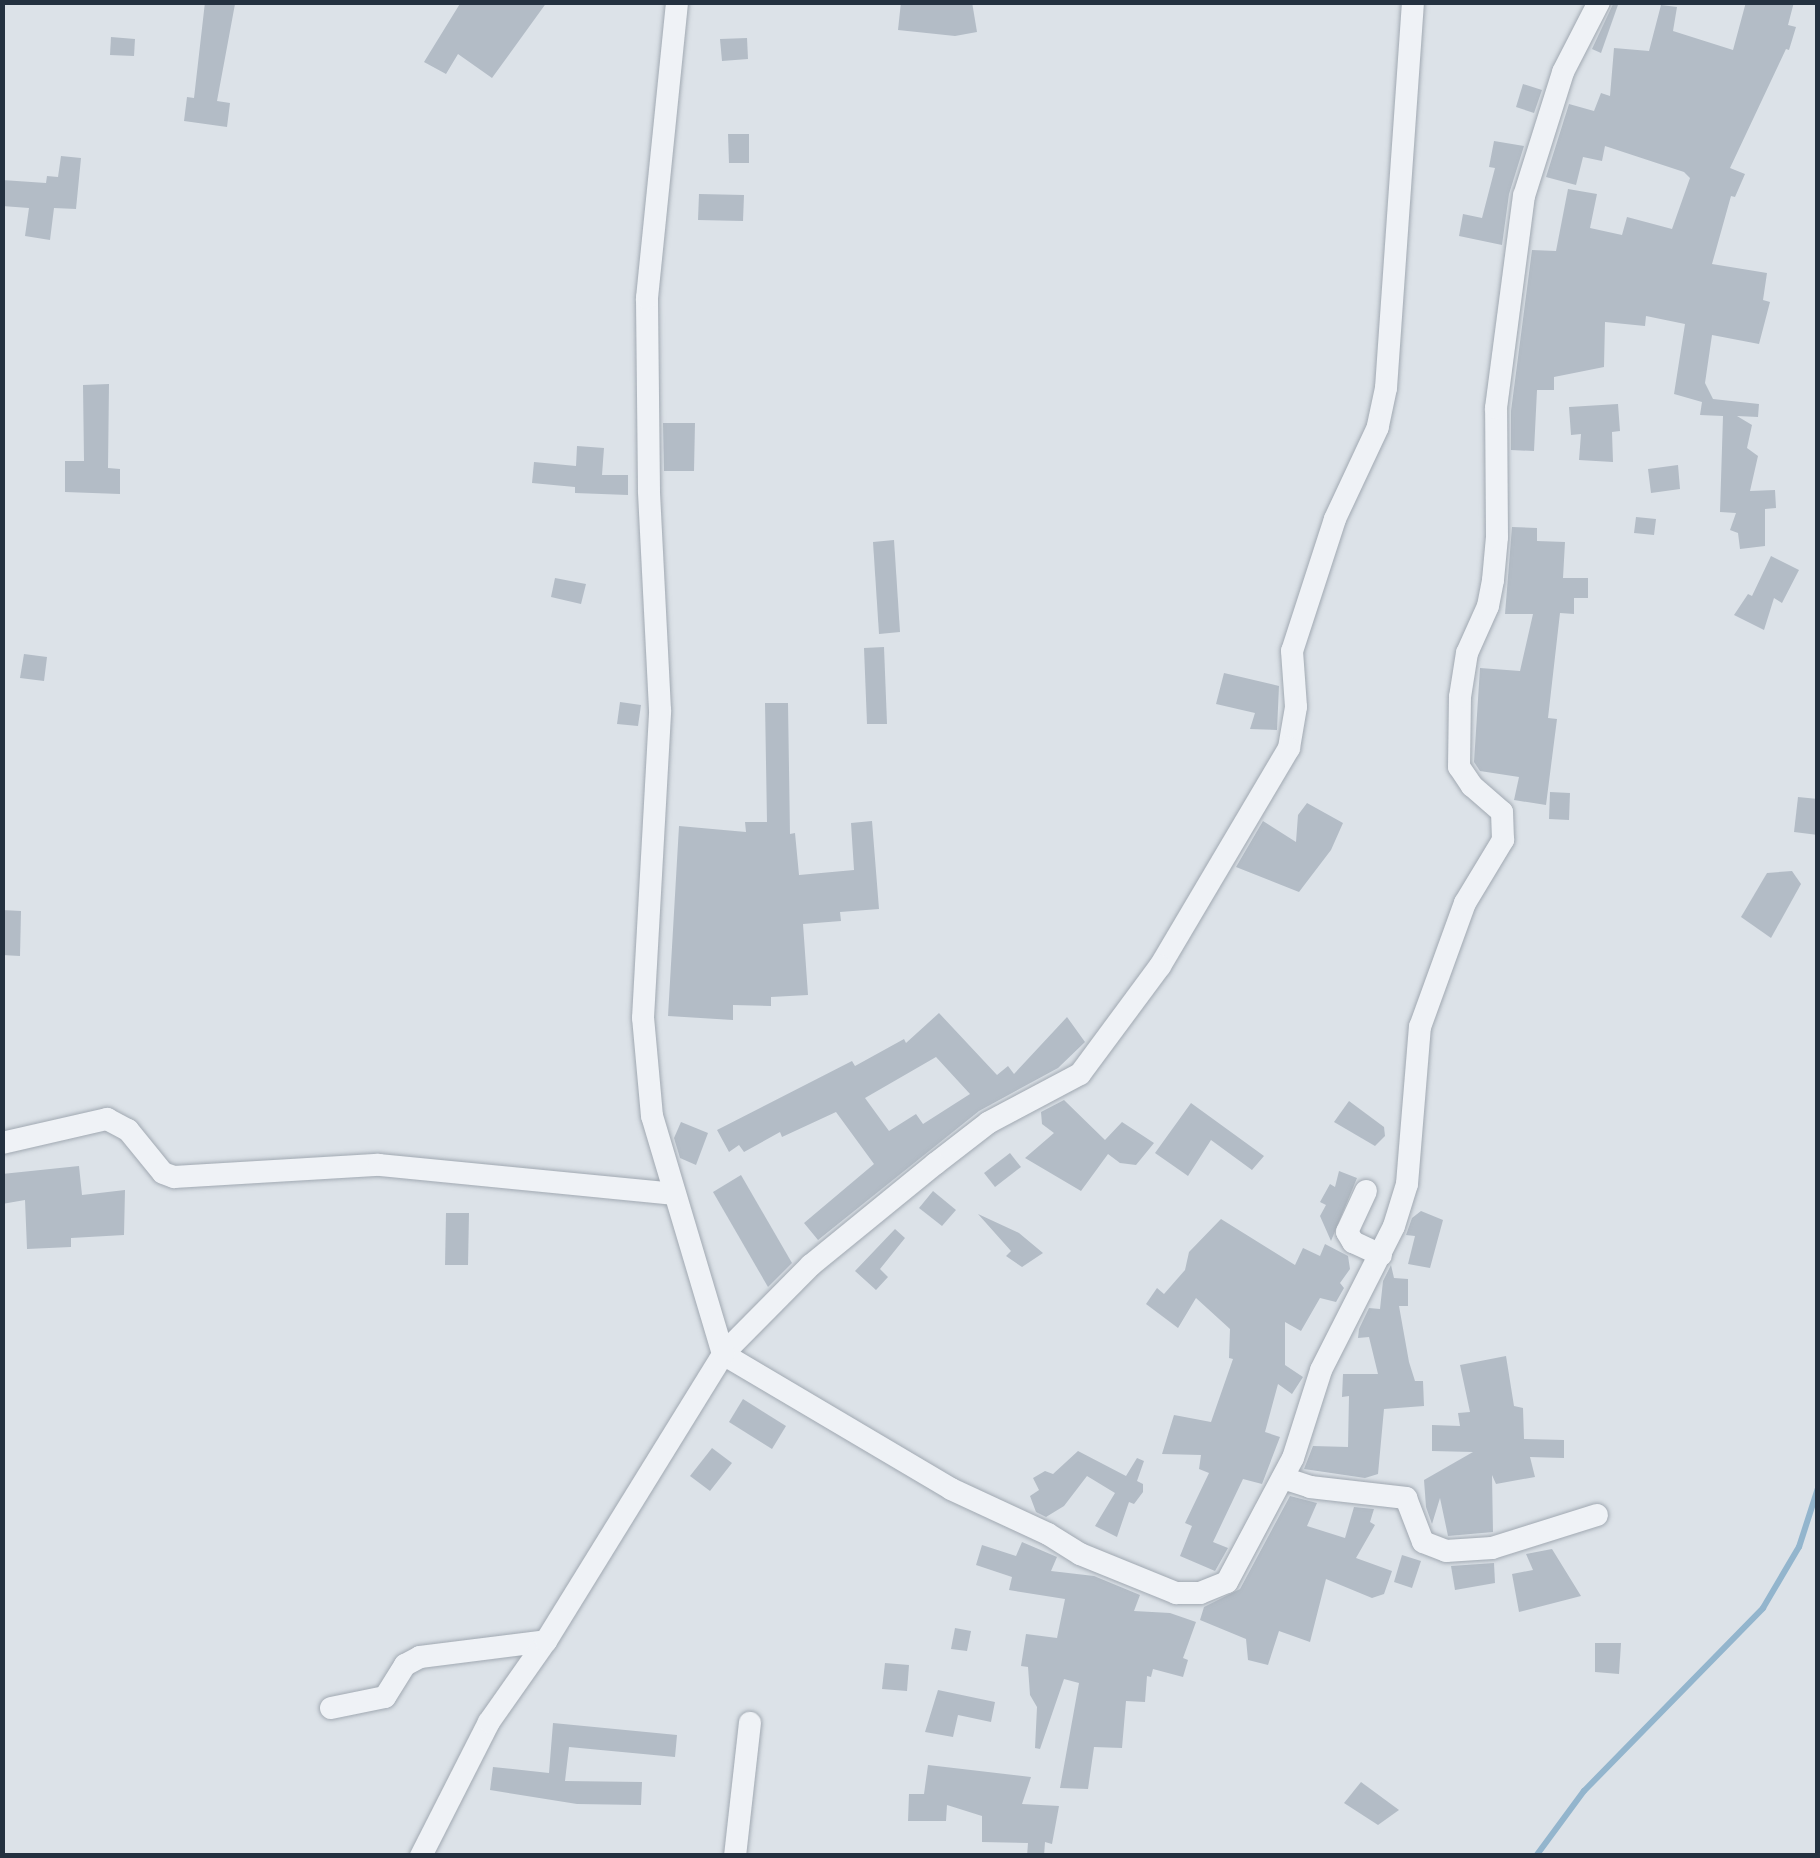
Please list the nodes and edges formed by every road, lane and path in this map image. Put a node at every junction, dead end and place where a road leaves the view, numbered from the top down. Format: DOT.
graph roads {
  1 [pos="677,2"];
  2 [pos="1412,2"];
  3 [pos="1599,2"];
  4 [pos="2,1142"];
  5 [pos="1366,1191"];
  6 [pos="675,1194"];
  7 [pos="1381,1255"];
  8 [pos="723,1354"];
  9 [pos="1283,1478"];
  10 [pos="1597,1515"];
  11 [pos="546,1640"];
  12 [pos="331,1708"];
  13 [pos="750,1724"];
  14 [pos="421,1856"];
  15 [pos="735,1856"];
  1 -- 6 [label="street"];
  2 -- 8 [label="street"];
  3 -- 7 [label="street"];
  4 -- 6 [label="street"];
  5 -- 7 [label="street"];
  6 -- 8 [label="street"];
  7 -- 9 [label="street"];
  8 -- 9 [label="street"];
  8 -- 11 [label="street"];
  9 -- 10 [label="street"];
  11 -- 12 [label="street"];
  11 -- 14 [label="street"];
  13 -- 15 [label="street"];
}
